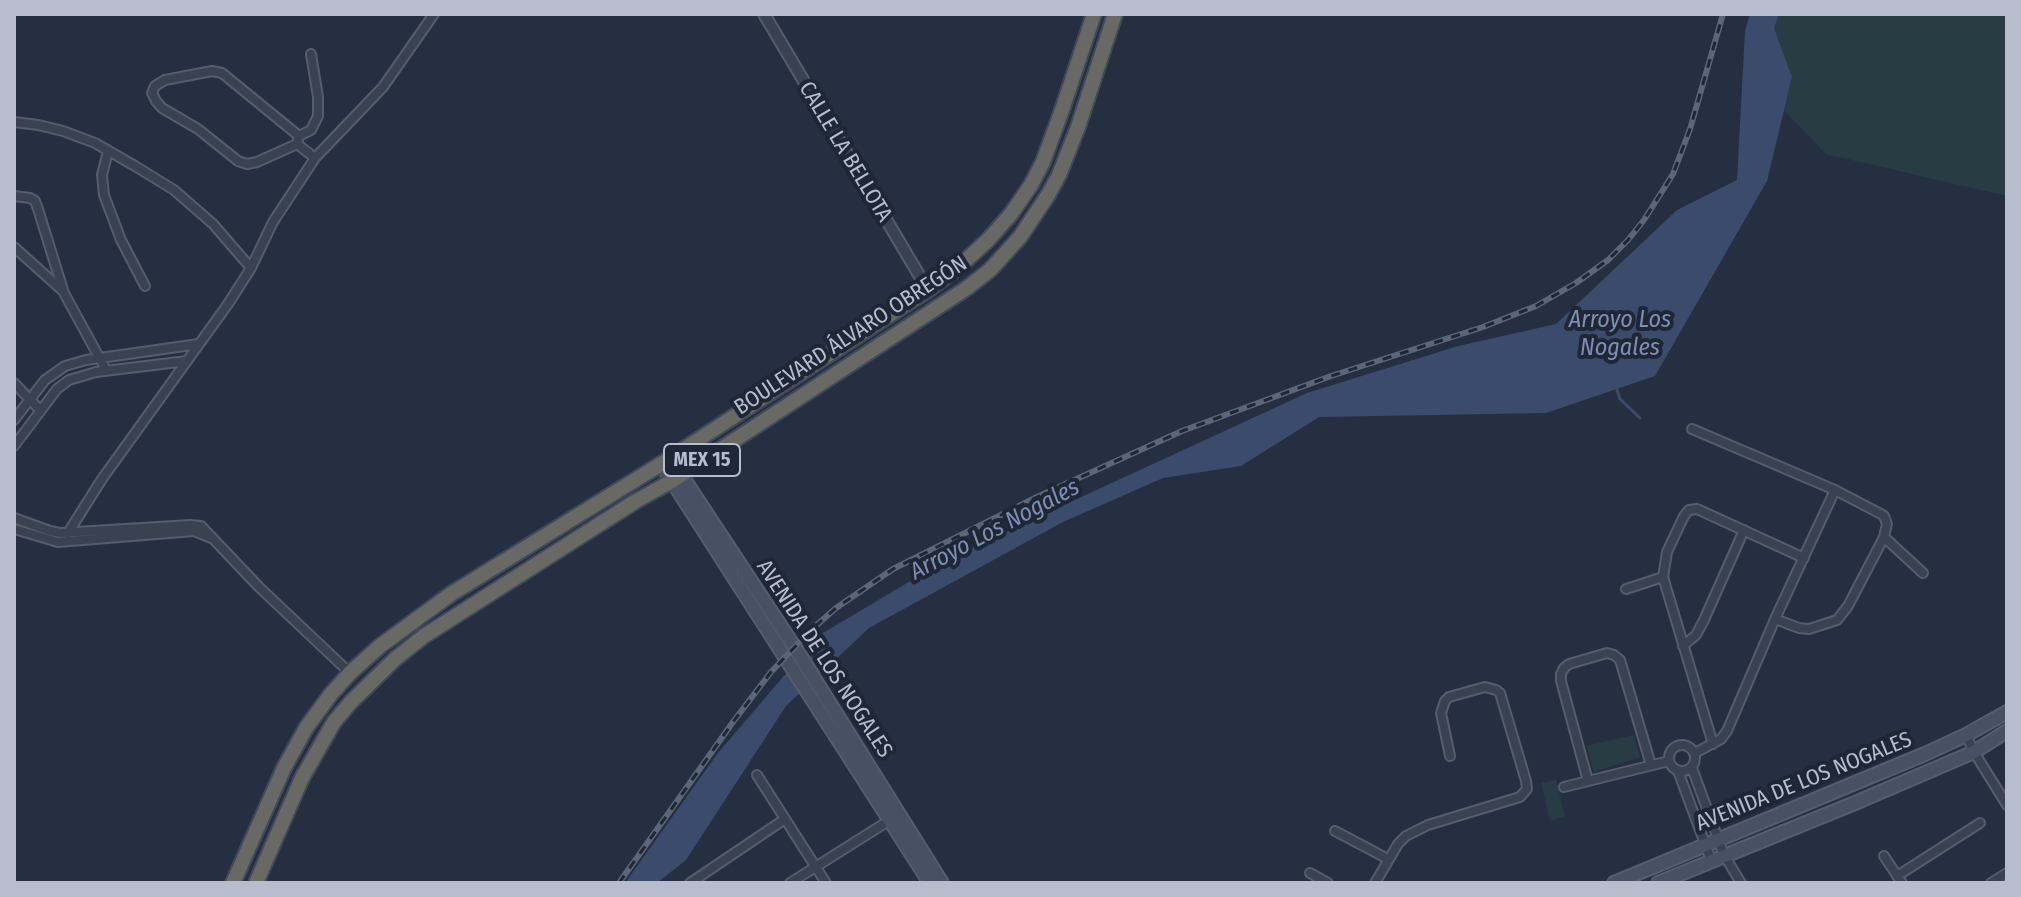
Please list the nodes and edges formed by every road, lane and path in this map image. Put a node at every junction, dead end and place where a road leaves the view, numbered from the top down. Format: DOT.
graph roads {
  1 [pos="434,14"];
  2 [pos="764,14"];
  3 [pos="1094,14"];
  4 [pos="1115,14"];
  5 [pos="311,54"];
  6 [pos="14,122"];
  7 [pos="298,140"];
  8 [pos="108,151"];
  9 [pos="315,158"];
  10 [pos="14,196"];
  11 [pos="14,247"];
  12 [pos="251,268"];
  13 [pos="145,286"];
  14 [pos="928,290"];
  15 [pos="63,291"];
  16 [pos="199,344"];
  17 [pos="100,358"];
  18 [pos="187,361"];
  19 [pos="106,370"];
  20 [pos="14,383"];
  21 [pos="29,399"];
  22 [pos="40,410"];
  23 [pos="14,420"];
  24 [pos="1692,429"];
  25 [pos="14,446"];
  26 [pos="666,461"];
  27 [pos="677,478"];
  28 [pos="1835,490"];
  29 [pos="14,518"];
  30 [pos="14,529"];
  31 [pos="1744,530"];
  32 [pos="68,533"];
  33 [pos="1884,537"];
  34 [pos="215,541"];
  35 [pos="1804,558"];
  36 [pos="1923,573"];
  37 [pos="1663,577"];
  38 [pos="1626,589"];
  39 [pos="1775,619"];
  40 [pos="1683,646"];
  41 [pos="350,673"];
  42 [pos="813,687"];
  43 [pos="2007,712"];
  44 [pos="2007,731"];
  45 [pos="1966,735"];
  46 [pos="1713,744"];
  47 [pos="1974,752"];
  48 [pos="1695,753"];
  49 [pos="1450,756"];
  50 [pos="1669,761"];
  51 [pos="1651,765"];
  52 [pos="1692,768"];
  53 [pos="1678,771"];
  54 [pos="757,775"];
  55 [pos="1588,781"];
  56 [pos="1564,787"];
  57 [pos="2007,805"];
  58 [pos="785,819"];
  59 [pos="890,820"];
  60 [pos="1980,823"];
  61 [pos="1335,831"];
  62 [pos="1718,839"];
  63 [pos="1705,844"];
  64 [pos="1724,855"];
  65 [pos="1884,856"];
  66 [pos="1388,859"];
  67 [pos="1711,860"];
  68 [pos="815,867"];
  69 [pos="1310,873"];
  70 [pos="2007,873"];
  71 [pos="1899,879"];
  72 [pos="233,883"];
  73 [pos="256,883"];
  74 [pos="690,883"];
  75 [pos="790,883"];
  76 [pos="826,883"];
  77 [pos="930,883"];
  78 [pos="942,883"];
  79 [pos="1328,883"];
  80 [pos="1375,883"];
  81 [pos="1614,883"];
  82 [pos="1658,883"];
  83 [pos="1741,883"];
  84 [pos="1991,883"];
  1 -- 9 [label="street"];
  2 -- 14 [label="street, CALLE LA BELLOTA"];
  3 -- 14 [label="highway, BOULEVARD ÁLVARO OBREGÓN / MEX 15"];
  4 -- 27 [label="highway, BOULEVARD ÁLVARO OBREGÓN / MEX 15"];
  5 -- 7 [label="street"];
  6 -- 8 [label="street"];
  7 -- 7 [label="street"];
  7 -- 9 [label="street"];
  8 -- 12 [label="street"];
  8 -- 13 [label="street"];
  9 -- 12 [label="street"];
  10 -- 15 [label="street"];
  11 -- 15 [label="street"];
  12 -- 16 [label="street"];
  14 -- 26 [label="highway, BOULEVARD ÁLVARO OBREGÓN / MEX 15"];
  15 -- 17 [label="street"];
  16 -- 17 [label="street"];
  16 -- 18 [label="street"];
  17 -- 19 [label="street"];
  17 -- 21 [label="street"];
  18 -- 19 [label="street"];
  18 -- 32 [label="street"];
  19 -- 22 [label="street"];
  20 -- 21 [label="street"];
  21 -- 22 [label="street"];
  21 -- 23 [label="street"];
  22 -- 25 [label="street"];
  24 -- 28 [label="street"];
  26 -- 27 [label="main road, AVENIDA DE LOS NOGALES"];
  26 -- 41 [label="highway, BOULEVARD ÁLVARO OBREGÓN / MEX 15"];
  27 -- 42 [label="main road, AVENIDA DE LOS NOGALES"];
  27 -- 73 [label="highway, BOULEVARD ÁLVARO OBREGÓN / MEX 15"];
  28 -- 33 [label="street"];
  28 -- 35 [label="street"];
  29 -- 32 [label="street"];
  30 -- 34 [label="street"];
  31 -- 35 [label="street"];
  31 -- 37 [label="street"];
  31 -- 40 [label="street"];
  32 -- 34 [label="street"];
  33 -- 36 [label="street"];
  33 -- 39 [label="street"];
  34 -- 41 [label="street"];
  35 -- 39 [label="street"];
  37 -- 38 [label="street"];
  37 -- 40 [label="street"];
  39 -- 46 [label="street"];
  40 -- 46 [label="street"];
  41 -- 72 [label="highway, BOULEVARD ÁLVARO OBREGÓN / MEX 15"];
  42 -- 59 [label="main road, AVENIDA DE LOS NOGALES"];
  42 -- 78 [label="main road, AVENIDA DE LOS NOGALES"];
  43 -- 45 [label="main road, AVENIDA DE LOS NOGALES"];
  44 -- 47 [label="main road, AVENIDA DE LOS NOGALES"];
  45 -- 47 [label="street"];
  45 -- 62 [label="main road, AVENIDA DE LOS NOGALES"];
  46 -- 48 [label="street"];
  47 -- 57 [label="street"];
  47 -- 64 [label="main road, AVENIDA DE LOS NOGALES"];
  48 -- 50 [label="street"];
  48 -- 52 [label="street"];
  49 -- 66 [label="street"];
  50 -- 51 [label="street"];
  50 -- 53 [label="street"];
  51 -- 55 [label="street"];
  51 -- 55 [label="street"];
  52 -- 53 [label="street"];
  52 -- 62 [label="street"];
  53 -- 63 [label="street"];
  54 -- 58 [label="street"];
  55 -- 56 [label="street"];
  58 -- 68 [label="street"];
  58 -- 74 [label="street"];
  59 -- 68 [label="street"];
  59 -- 77 [label="main road, AVENIDA DE LOS NOGALES"];
  60 -- 71 [label="street"];
  61 -- 66 [label="street"];
  62 -- 63 [label="main road, AVENIDA DE LOS NOGALES"];
  62 -- 64 [label="street"];
  63 -- 67 [label="street"];
  63 -- 81 [label="main road, AVENIDA DE LOS NOGALES"];
  64 -- 67 [label="main road, AVENIDA DE LOS NOGALES"];
  64 -- 83 [label="street"];
  65 -- 71 [label="street"];
  66 -- 80 [label="street"];
  67 -- 82 [label="main road, AVENIDA DE LOS NOGALES"];
  68 -- 75 [label="street"];
  68 -- 76 [label="street"];
  69 -- 79 [label="street"];
  70 -- 84 [label="street"];
}
